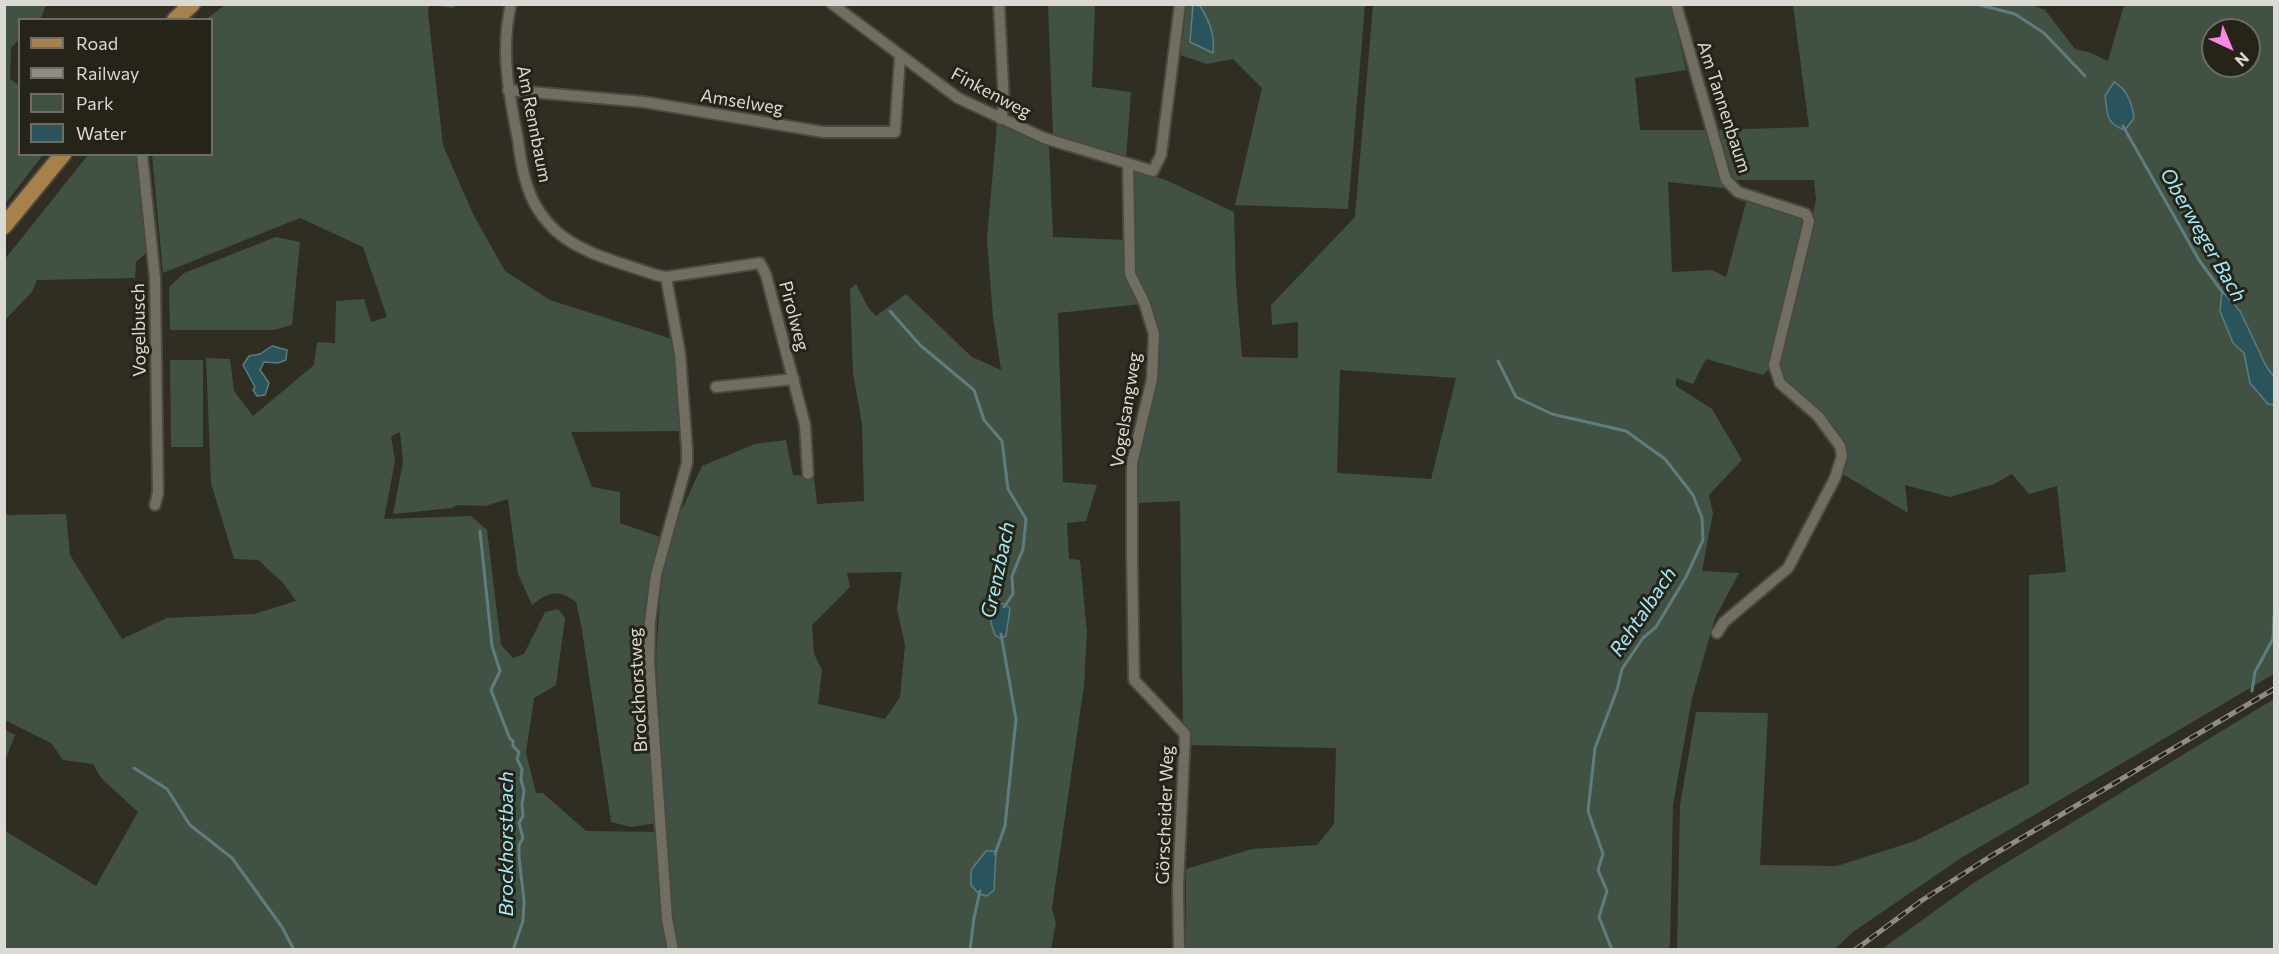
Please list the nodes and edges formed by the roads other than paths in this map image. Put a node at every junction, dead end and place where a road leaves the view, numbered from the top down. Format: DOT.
graph roads {
  1 [pos="192,4"];
  2 [pos="511,4"];
  3 [pos="832,4"];
  4 [pos="999,4"];
  5 [pos="1179,4"];
  6 [pos="1676,4"];
  7 [pos="177,18"];
  8 [pos="900,56"];
  9 [pos="508,90"];
  10 [pos="1001,119"];
  11 [pos="61,156"];
  12 [pos="142,156"];
  13 [pos="1128,165"];
  14 [pos="4,226"];
  15 [pos="760,263"];
  16 [pos="666,277"];
  17 [pos="794,379"];
  18 [pos="716,387"];
  19 [pos="808,474"];
  20 [pos="155,505"];
  21 [pos="1132,558"];
  22 [pos="1717,633"];
  23 [pos="673,950"];
  24 [pos="1179,950"];
  1 -- 7 [label="main road"];
  2 -- 9 [label="street, Am Rennbaum"];
  3 -- 8 [label="street, Finkenweg"];
  4 -- 10 [label="street"];
  5 -- 13 [label="street, Finkenweg"];
  6 -- 22 [label="street, Am Tannenbaum"];
  8 -- 9 [label="street, Amselweg"];
  8 -- 10 [label="street, Finkenweg"];
  9 -- 16 [label="street, Am Rennbaum"];
  10 -- 13 [label="street, Finkenweg"];
  11 -- 14 [label="main road"];
  12 -- 20 [label="street, Vogelbusch"];
  13 -- 21 [label="street, Vogelsangweg"];
  15 -- 16 [label="street, Am Rennbaum"];
  15 -- 17 [label="street, Pirolweg"];
  16 -- 23 [label="street, Brockhorstweg"];
  17 -- 18 [label="street, Pirolweg"];
  17 -- 19 [label="street, Pirolweg"];
  21 -- 24 [label="street, Görscheider Weg"];
}
